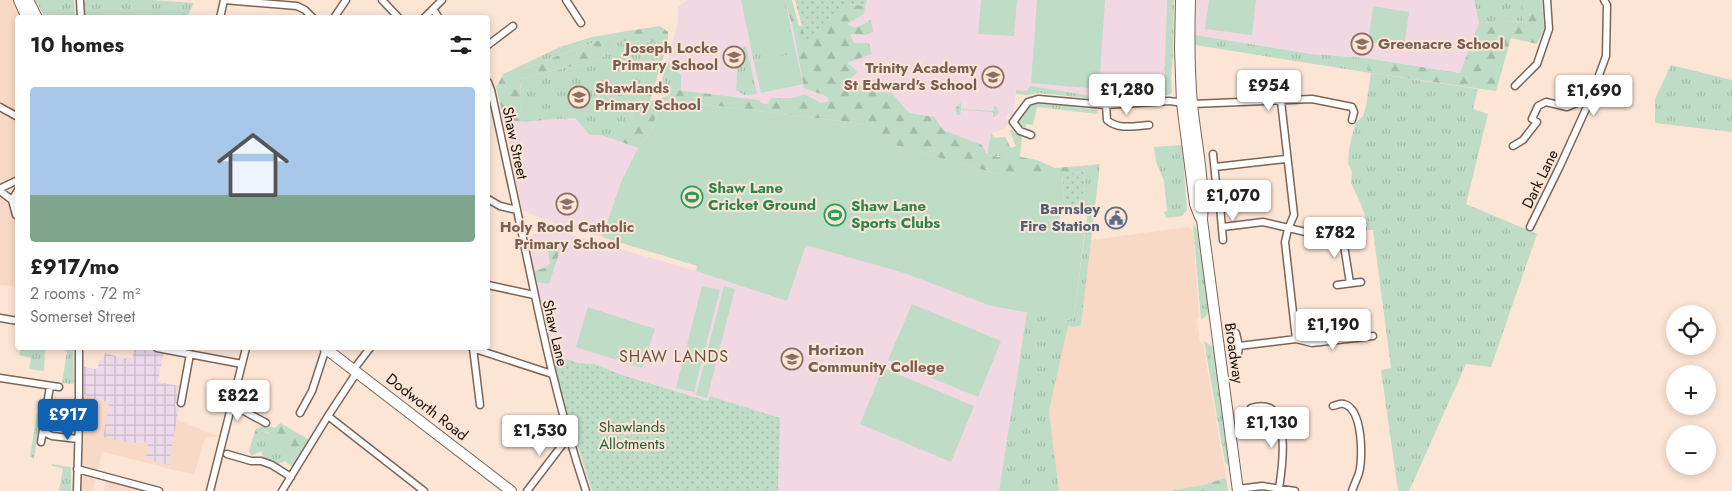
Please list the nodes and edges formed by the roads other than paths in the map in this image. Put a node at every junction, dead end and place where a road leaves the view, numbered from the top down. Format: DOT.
graph roads {
  1 [pos="19,0"];
  2 [pos="28,0"];
  3 [pos="80,0"];
  4 [pos="224,0"];
  5 [pos="346,0"];
  6 [pos="382,0"];
  7 [pos="442,0"];
  8 [pos="566,0"];
  9 [pos="1181,0"];
  10 [pos="1190,0"];
  11 [pos="1547,0"];
  12 [pos="1604,0"];
  13 [pos="269,2"];
  14 [pos="303,9"];
  15 [pos="432,9"];
  16 [pos="26,15"];
  17 [pos="36,15"];
  18 [pos="81,15"];
  19 [pos="221,15"];
  20 [pos="302,15"];
  21 [pos="310,15"];
  22 [pos="336,15"];
  23 [pos="396,15"];
  24 [pos="427,15"];
  25 [pos="437,15"];
  26 [pos="581,23"];
  27 [pos="513,26"];
  28 [pos="490,43"];
  29 [pos="490,86"];
  30 [pos="1515,86"];
  31 [pos="1591,97"];
  32 [pos="1281,101"];
  33 [pos="1187,104"];
  34 [pos="1106,105"];
  35 [pos="0,107"];
  36 [pos="15,115"];
  37 [pos="1352,120"];
  38 [pos="1149,125"];
  39 [pos="1031,135"];
  40 [pos="1513,146"];
  41 [pos="1213,154"];
  42 [pos="1286,159"];
  43 [pos="1215,167"];
  44 [pos="15,182"];
  45 [pos="1216,182"];
  46 [pos="0,189"];
  47 [pos="15,189"];
  48 [pos="15,194"];
  49 [pos="12,200"];
  50 [pos="490,200"];
  51 [pos="1220,206"];
  52 [pos="517,210"];
  53 [pos="15,211"];
  54 [pos="1222,227"];
  55 [pos="1530,227"];
  56 [pos="1288,229"];
  57 [pos="1362,229"];
  58 [pos="1342,232"];
  59 [pos="1223,240"];
  60 [pos="1361,282"];
  61 [pos="1350,283"];
  62 [pos="490,285"];
  63 [pos="1336,285"];
  64 [pos="534,296"];
  65 [pos="1355,314"];
  66 [pos="0,318"];
  67 [pos="15,320"];
  68 [pos="1236,333"];
  69 [pos="1373,336"];
  70 [pos="1296,338"];
  71 [pos="1358,338"];
  72 [pos="1239,346"];
  73 [pos="79,350"];
  74 [pos="168,350"];
  75 [pos="246,350"];
  76 [pos="325,350"];
  77 [pos="329,350"];
  78 [pos="369,350"];
  79 [pos="472,350"];
  80 [pos="478,350"];
  81 [pos="190,354"];
  82 [pos="1238,354"];
  83 [pos="242,364"];
  84 [pos="356,371"];
  85 [pos="552,374"];
  86 [pos="0,378"];
  87 [pos="50,386"];
  88 [pos="59,388"];
  89 [pos="181,403"];
  90 [pos="231,404"];
  91 [pos="480,405"];
  92 [pos="1333,406"];
  93 [pos="300,412"];
  94 [pos="1251,414"];
  95 [pos="328,416"];
  96 [pos="261,422"];
  97 [pos="43,432"];
  98 [pos="569,436"];
  99 [pos="78,439"];
  100 [pos="41,442"];
  101 [pos="227,454"];
  102 [pos="77,469"];
  103 [pos="291,477"];
  104 [pos="1280,488"];
  105 [pos="1238,490"];
  106 [pos="76,491"];
  107 [pos="159,491"];
  108 [pos="210,491"];
  109 [pos="282,491"];
  110 [pos="424,491"];
  111 [pos="511,491"];
  112 [pos="527,491"];
  113 [pos="586,491"];
  114 [pos="1295,491"];
  115 [pos="1352,491"];
  1 -- 16 [label="highway"];
  2 -- 17 [label="highway"];
  3 -- 18 [label="street"];
  4 -- 13 [label="street"];
  4 -- 19 [label="street"];
  5 -- 22 [label="street"];
  6 -- 23 [label="street"];
  7 -- 15 [label="street"];
  8 -- 26 [label="street"];
  9 -- 33 [label="highway, Broadway"];
  10 -- 33 [label="highway, Broadway"];
  11 -- 30 [label="street"];
  12 -- 31 [label="street, Dark Lane"];
  13 -- 14 [label="street"];
  14 -- 20 [label="street"];
  14 -- 21 [label="street"];
  15 -- 24 [label="street"];
  15 -- 25 [label="street"];
  27 -- 28 [label="street"];
  29 -- 52 [label="street, Shaw Street"];
  31 -- 40 [label="street"];
  31 -- 55 [label="street, Dark Lane"];
  32 -- 33 [label="street"];
  32 -- 37 [label="street"];
  32 -- 42 [label="street"];
  33 -- 34 [label="street"];
  33 -- 105 [label="highway, Broadway"];
  34 -- 38 [label="street"];
  34 -- 39 [label="street"];
  35 -- 36 [label="street"];
  41 -- 43 [label="street"];
  42 -- 43 [label="street"];
  42 -- 56 [label="street"];
  43 -- 45 [label="street"];
  44 -- 46 [label="street"];
  46 -- 47 [label="street"];
  46 -- 49 [label="street"];
  48 -- 49 [label="street"];
  49 -- 53 [label="street"];
  50 -- 52 [label="street"];
  51 -- 54 [label="street"];
  52 -- 64 [label="street, Shaw Lane"];
  54 -- 56 [label="street"];
  54 -- 59 [label="street"];
  56 -- 58 [label="street"];
  56 -- 70 [label="street"];
  57 -- 58 [label="street"];
  58 -- 61 [label="street"];
  60 -- 61 [label="street"];
  61 -- 63 [label="street"];
  62 -- 64 [label="street"];
  64 -- 85 [label="street, Shaw Lane"];
  65 -- 71 [label="street"];
  66 -- 67 [label="street"];
  68 -- 72 [label="street"];
  69 -- 71 [label="street"];
  70 -- 71 [label="street"];
  70 -- 72 [label="street"];
  72 -- 82 [label="street"];
  73 -- 99 [label="street"];
  74 -- 81 [label="street"];
  75 -- 83 [label="street"];
  76 -- 93 [label="street"];
  77 -- 84 [label="highway, Dodworth Road"];
  78 -- 84 [label="street"];
  79 -- 91 [label="street"];
  80 -- 85 [label="street"];
  81 -- 83 [label="street"];
  81 -- 89 [label="street"];
  83 -- 90 [label="street"];
  84 -- 95 [label="street"];
  84 -- 111 [label="highway, Dodworth Road"];
  85 -- 98 [label="street, Shaw Lane"];
  86 -- 87 [label="street"];
  87 -- 88 [label="street"];
  87 -- 97 [label="street"];
  90 -- 96 [label="street"];
  90 -- 108 [label="street"];
  92 -- 115 [label="street"];
  94 -- 104 [label="street"];
  95 -- 103 [label="street"];
  95 -- 110 [label="street"];
  97 -- 99 [label="street"];
  97 -- 100 [label="street"];
  98 -- 112 [label="street"];
  98 -- 113 [label="street, Shaw Lane"];
  99 -- 102 [label="street"];
  101 -- 103 [label="street"];
  102 -- 106 [label="street"];
  102 -- 107 [label="street"];
  103 -- 109 [label="street"];
  104 -- 105 [label="street"];
  104 -- 114 [label="street"];
}
